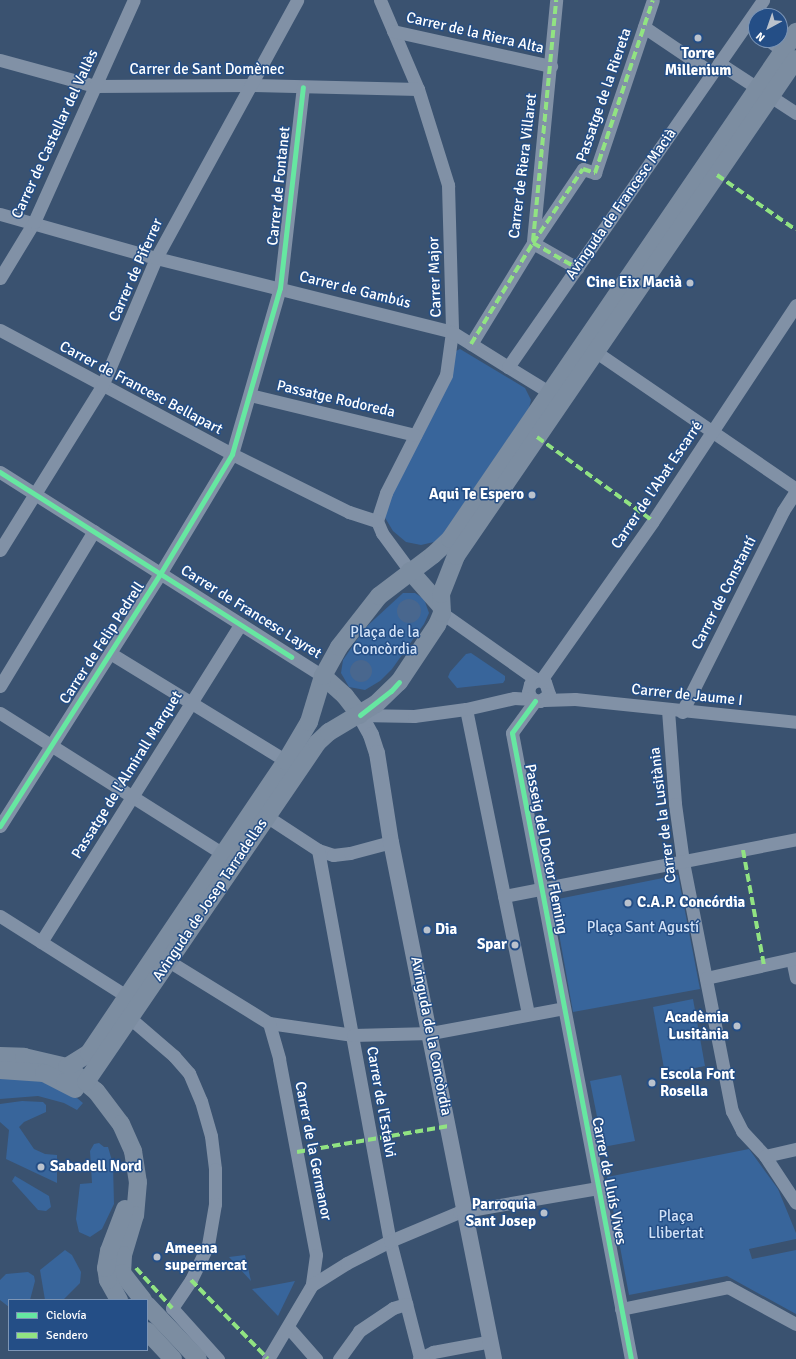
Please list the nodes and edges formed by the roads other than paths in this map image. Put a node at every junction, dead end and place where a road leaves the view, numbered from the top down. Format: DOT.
graph roads {
  1 [pos="134,0"];
  2 [pos="297,0"];
  3 [pos="380,0"];
  4 [pos="556,0"];
  5 [pos="653,0"];
  6 [pos="644,27"];
  7 [pos="393,31"];
  8 [pos="748,31"];
  9 [pos="796,32"];
  10 [pos="780,48"];
  11 [pos="792,56"];
  12 [pos="0,60"];
  13 [pos="551,66"];
  14 [pos="716,68"];
  15 [pos="250,85"];
  16 [pos="95,86"];
  17 [pos="303,87"];
  18 [pos="418,89"];
  19 [pos="764,93"];
  20 [pos="796,113"];
  21 [pos="0,214"];
  22 [pos="34,222"];
  23 [pos="533,243"];
  24 [pos="156,258"];
  25 [pos="577,268"];
  26 [pos="0,278"];
  27 [pos="280,288"];
  28 [pos="796,305"];
  29 [pos="0,330"];
  30 [pos="452,332"];
  31 [pos="471,344"];
  32 [pos="596,352"];
  33 [pos="508,367"];
  34 [pos="102,386"];
  35 [pos="250,395"];
  36 [pos="557,397"];
  37 [pos="713,432"];
  38 [pos="416,435"];
  39 [pos="232,454"];
  40 [pos="0,472"];
  41 [pos="796,490"];
  42 [pos="35,494"];
  43 [pos="377,521"];
  44 [pos="94,531"];
  45 [pos="0,550"];
  46 [pos="410,570"];
  47 [pos="160,574"];
  48 [pos="441,609"];
  49 [pos="240,625"];
  50 [pos="110,652"];
  51 [pos="323,676"];
  52 [pos="0,686"];
  53 [pos="538,691"];
  54 [pos="191,703"];
  55 [pos="466,709"];
  56 [pos="668,710"];
  57 [pos="682,712"];
  58 [pos="0,713"];
  59 [pos="360,715"];
  60 [pos="796,722"];
  61 [pos="51,745"];
  62 [pos="286,761"];
  63 [pos="132,796"];
  64 [pos="260,812"];
  65 [pos="0,826"];
  66 [pos="796,839"];
  67 [pos="391,842"];
  68 [pos="318,850"];
  69 [pos="223,854"];
  70 [pos="683,862"];
  71 [pos="541,889"];
  72 [pos="504,896"];
  73 [pos="0,916"];
  74 [pos="41,942"];
  75 [pos="163,958"];
  76 [pos="794,959"];
  77 [pos="706,978"];
  78 [pos="796,978"];
  79 [pos="128,997"];
  80 [pos="564,1008"];
  81 [pos="528,1013"];
  82 [pos="131,1019"];
  83 [pos="269,1023"];
  84 [pos="431,1033"];
  85 [pos="353,1035"];
  86 [pos="0,1056"];
  87 [pos="0,1070"];
  88 [pos="66,1075"];
  89 [pos="86,1082"];
  90 [pos="796,1149"];
  91 [pos="765,1156"];
  92 [pos="598,1188"];
  93 [pos="796,1203"];
  94 [pos="466,1211"];
  95 [pos="390,1241"];
  96 [pos="312,1285"];
  97 [pos="118,1299"];
  98 [pos="142,1299"];
  99 [pos="406,1304"];
  100 [pos="148,1306"];
  101 [pos="621,1309"];
  102 [pos="796,1324"];
  103 [pos="288,1327"];
  104 [pos="148,1332"];
  105 [pos="491,1341"];
  106 [pos="420,1358"];
  107 [pos="173,1359"];
  108 [pos="198,1359"];
  109 [pos="218,1359"];
  110 [pos="268,1359"];
  111 [pos="316,1359"];
  112 [pos="339,1359"];
  113 [pos="494,1359"];
  114 [pos="631,1359"];
  1 -- 16 [label="street, Carrer de Castellar del Vallès"];
  2 -- 15 [label="street, Carrer de Piferrer"];
  3 -- 7 [label="street, Carrer Major"];
  4 -- 13 [label="street, Carrer de Riera Villaret"];
  5 -- 6 [label="street, Passatge de la Riereta"];
  6 -- 14 [label="street"];
  6 -- 23 [label="street, Passatge de la Riereta"];
  7 -- 13 [label="street, Carrer de la Riera Alta"];
  7 -- 18 [label="street, Carrer Major"];
  8 -- 14 [label="street, Avinguda de Francesc Macià"];
  9 -- 11 [label="main road"];
  10 -- 11 [label="street"];
  11 -- 19 [label="main road"];
  12 -- 16 [label="street, Carrer de Sant Domènec"];
  13 -- 23 [label="street, Carrer de Riera Villaret"];
  14 -- 19 [label="street"];
  14 -- 25 [label="street, Avinguda de Francesc Macià"];
  15 -- 16 [label="street, Carrer de Sant Domènec"];
  15 -- 17 [label="street, Carrer de Sant Domènec"];
  15 -- 24 [label="street, Carrer de Piferrer"];
  16 -- 22 [label="street, Carrer de Castellar del Vallès"];
  17 -- 18 [label="street, Carrer de Sant Domènec"];
  17 -- 27 [label="street, Carrer de Fontanet"];
  18 -- 30 [label="street, Carrer Major"];
  19 -- 20 [label="street"];
  19 -- 32 [label="main road"];
  19 -- 36 [label="main road"];
  21 -- 22 [label="street, Carrer de Gambús"];
  22 -- 24 [label="street, Carrer de Gambús"];
  22 -- 26 [label="street, Carrer de Castellar del Vallès"];
  23 -- 25 [label="street"];
  23 -- 31 [label="street, Carrer de Riera Villaret"];
  24 -- 27 [label="street, Carrer de Gambús"];
  24 -- 34 [label="street, Carrer de Piferrer"];
  25 -- 33 [label="street, Avinguda de Francesc Macià"];
  27 -- 30 [label="street, Carrer de Gambús"];
  27 -- 35 [label="street, Carrer de Felip Pedrell"];
  28 -- 37 [label="street, Carrer de l'Abat Escarré"];
  29 -- 34 [label="street, Carrer de Francesc Bellapart"];
  30 -- 31 [label="street, Carrer de Gambús"];
  30 -- 38 [label="street, Carrer Major"];
  31 -- 33 [label="street, Carrer de Gambús"];
  32 -- 36 [label="main road"];
  32 -- 37 [label="street"];
  33 -- 36 [label="street"];
  34 -- 39 [label="street, Carrer de Francesc Bellapart"];
  34 -- 42 [label="street, Carrer de Piferrer"];
  35 -- 38 [label="street, Passatge Rodoreda"];
  35 -- 39 [label="street, Carrer de Felip Pedrell"];
  36 -- 46 [label="main road"];
  36 -- 48 [label="main road"];
  37 -- 41 [label="street"];
  37 -- 53 [label="street, Carrer de l'Abat Escarré"];
  38 -- 43 [label="street, Carrer Major"];
  39 -- 43 [label="street, Carrer de Francesc Bellapart"];
  39 -- 47 [label="street, Carrer de Felip Pedrell"];
  40 -- 42 [label="street, Carrer de Francesc Layret"];
  41 -- 57 [label="street, Carrer de Constantí"];
  42 -- 44 [label="street, Carrer de Francesc Layret"];
  42 -- 45 [label="street, Carrer de Piferrer"];
  43 -- 46 [label="street"];
  44 -- 47 [label="street, Carrer de Francesc Layret"];
  44 -- 52 [label="street"];
  46 -- 48 [label="main road"];
  46 -- 51 [label="main road"];
  47 -- 49 [label="street, Carrer de Francesc Layret"];
  47 -- 50 [label="street, Carrer de Felip Pedrell"];
  48 -- 53 [label="street"];
  48 -- 59 [label="main road"];
  49 -- 51 [label="street, Carrer de Francesc Layret"];
  49 -- 54 [label="street, Passatge de l'Almirall Marquet"];
  50 -- 54 [label="street"];
  50 -- 61 [label="street, Carrer de Felip Pedrell"];
  51 -- 59 [label="main road"];
  51 -- 62 [label="main road, Avinguda de Josep Tarradellas"];
  53 -- 55 [label="street"];
  53 -- 56 [label="street, Carrer de Jaume I"];
  53 -- 71 [label="street, Passeig del Doctor Fleming"];
  54 -- 62 [label="street"];
  54 -- 63 [label="street, Passatge de l'Almirall Marquet"];
  55 -- 59 [label="street"];
  55 -- 72 [label="street"];
  56 -- 57 [label="street, Carrer de Jaume I"];
  56 -- 70 [label="street, Carrer de la Lusitània"];
  57 -- 60 [label="street, Carrer de Jaume I"];
  58 -- 61 [label="street"];
  59 -- 64 [label="main road, Avinguda de Josep Tarradellas"];
  59 -- 67 [label="street, Avinguda de la Concòrdia"];
  61 -- 63 [label="street"];
  61 -- 65 [label="street, Carrer de Felip Pedrell"];
  62 -- 64 [label="main road, Avinguda de Josep Tarradellas"];
  63 -- 69 [label="street"];
  63 -- 74 [label="street, Passatge de l'Almirall Marquet"];
  64 -- 68 [label="street"];
  64 -- 69 [label="main road, Avinguda de Josep Tarradellas"];
  64 -- 75 [label="main road, Avinguda de Josep Tarradellas"];
  66 -- 70 [label="street"];
  67 -- 68 [label="street"];
  67 -- 84 [label="street, Avinguda de la Concòrdia"];
  68 -- 85 [label="street, Carrer de l'Estalvi"];
  69 -- 75 [label="main road, Avinguda de Josep Tarradellas"];
  70 -- 71 [label="street"];
  70 -- 77 [label="street, Carrer de la Lusitània"];
  71 -- 72 [label="street"];
  71 -- 80 [label="street, Passeig del Doctor Fleming"];
  72 -- 81 [label="street"];
  73 -- 74 [label="street"];
  74 -- 79 [label="street"];
  75 -- 79 [label="main road, Avinguda de Josep Tarradellas"];
  75 -- 82 [label="main road, Avinguda de Josep Tarradellas"];
  75 -- 83 [label="street"];
  76 -- 77 [label="street"];
  76 -- 78 [label="street"];
  77 -- 91 [label="street, Carrer de la Lusitània"];
  79 -- 88 [label="main road, Avinguda de Josep Tarradellas"];
  80 -- 81 [label="street"];
  80 -- 92 [label="street, Carrer de Lluís Vives"];
  81 -- 84 [label="street"];
  82 -- 89 [label="main road, Avinguda de Josep Tarradellas"];
  82 -- 109 [label="street"];
  83 -- 85 [label="street"];
  83 -- 96 [label="street, Carrer de la Germanor"];
  84 -- 85 [label="street"];
  84 -- 94 [label="street, Avinguda de la Concòrdia"];
  85 -- 95 [label="street, Carrer de l'Estalvi"];
  86 -- 88 [label="main road"];
  87 -- 88 [label="main road"];
  88 -- 89 [label="main road"];
  88 -- 97 [label="main road"];
  89 -- 98 [label="main road"];
  90 -- 91 [label="street"];
  91 -- 93 [label="street, Carrer de la Lusitània"];
  92 -- 94 [label="street"];
  92 -- 101 [label="street, Carrer de Lluís Vives"];
  94 -- 95 [label="street"];
  94 -- 105 [label="street, Avinguda de la Concòrdia"];
  95 -- 96 [label="street"];
  95 -- 99 [label="street, Carrer de l'Estalvi"];
  96 -- 103 [label="street"];
  99 -- 106 [label="street, Carrer de l'Estalvi"];
  99 -- 112 [label="street"];
  100 -- 108 [label="main road"];
  101 -- 102 [label="street"];
  101 -- 114 [label="street, Carrer de Lluís Vives"];
  103 -- 110 [label="street"];
  103 -- 111 [label="street"];
  104 -- 107 [label="main road"];
  105 -- 106 [label="street"];
  105 -- 113 [label="street, Avinguda de la Concòrdia"];
}
